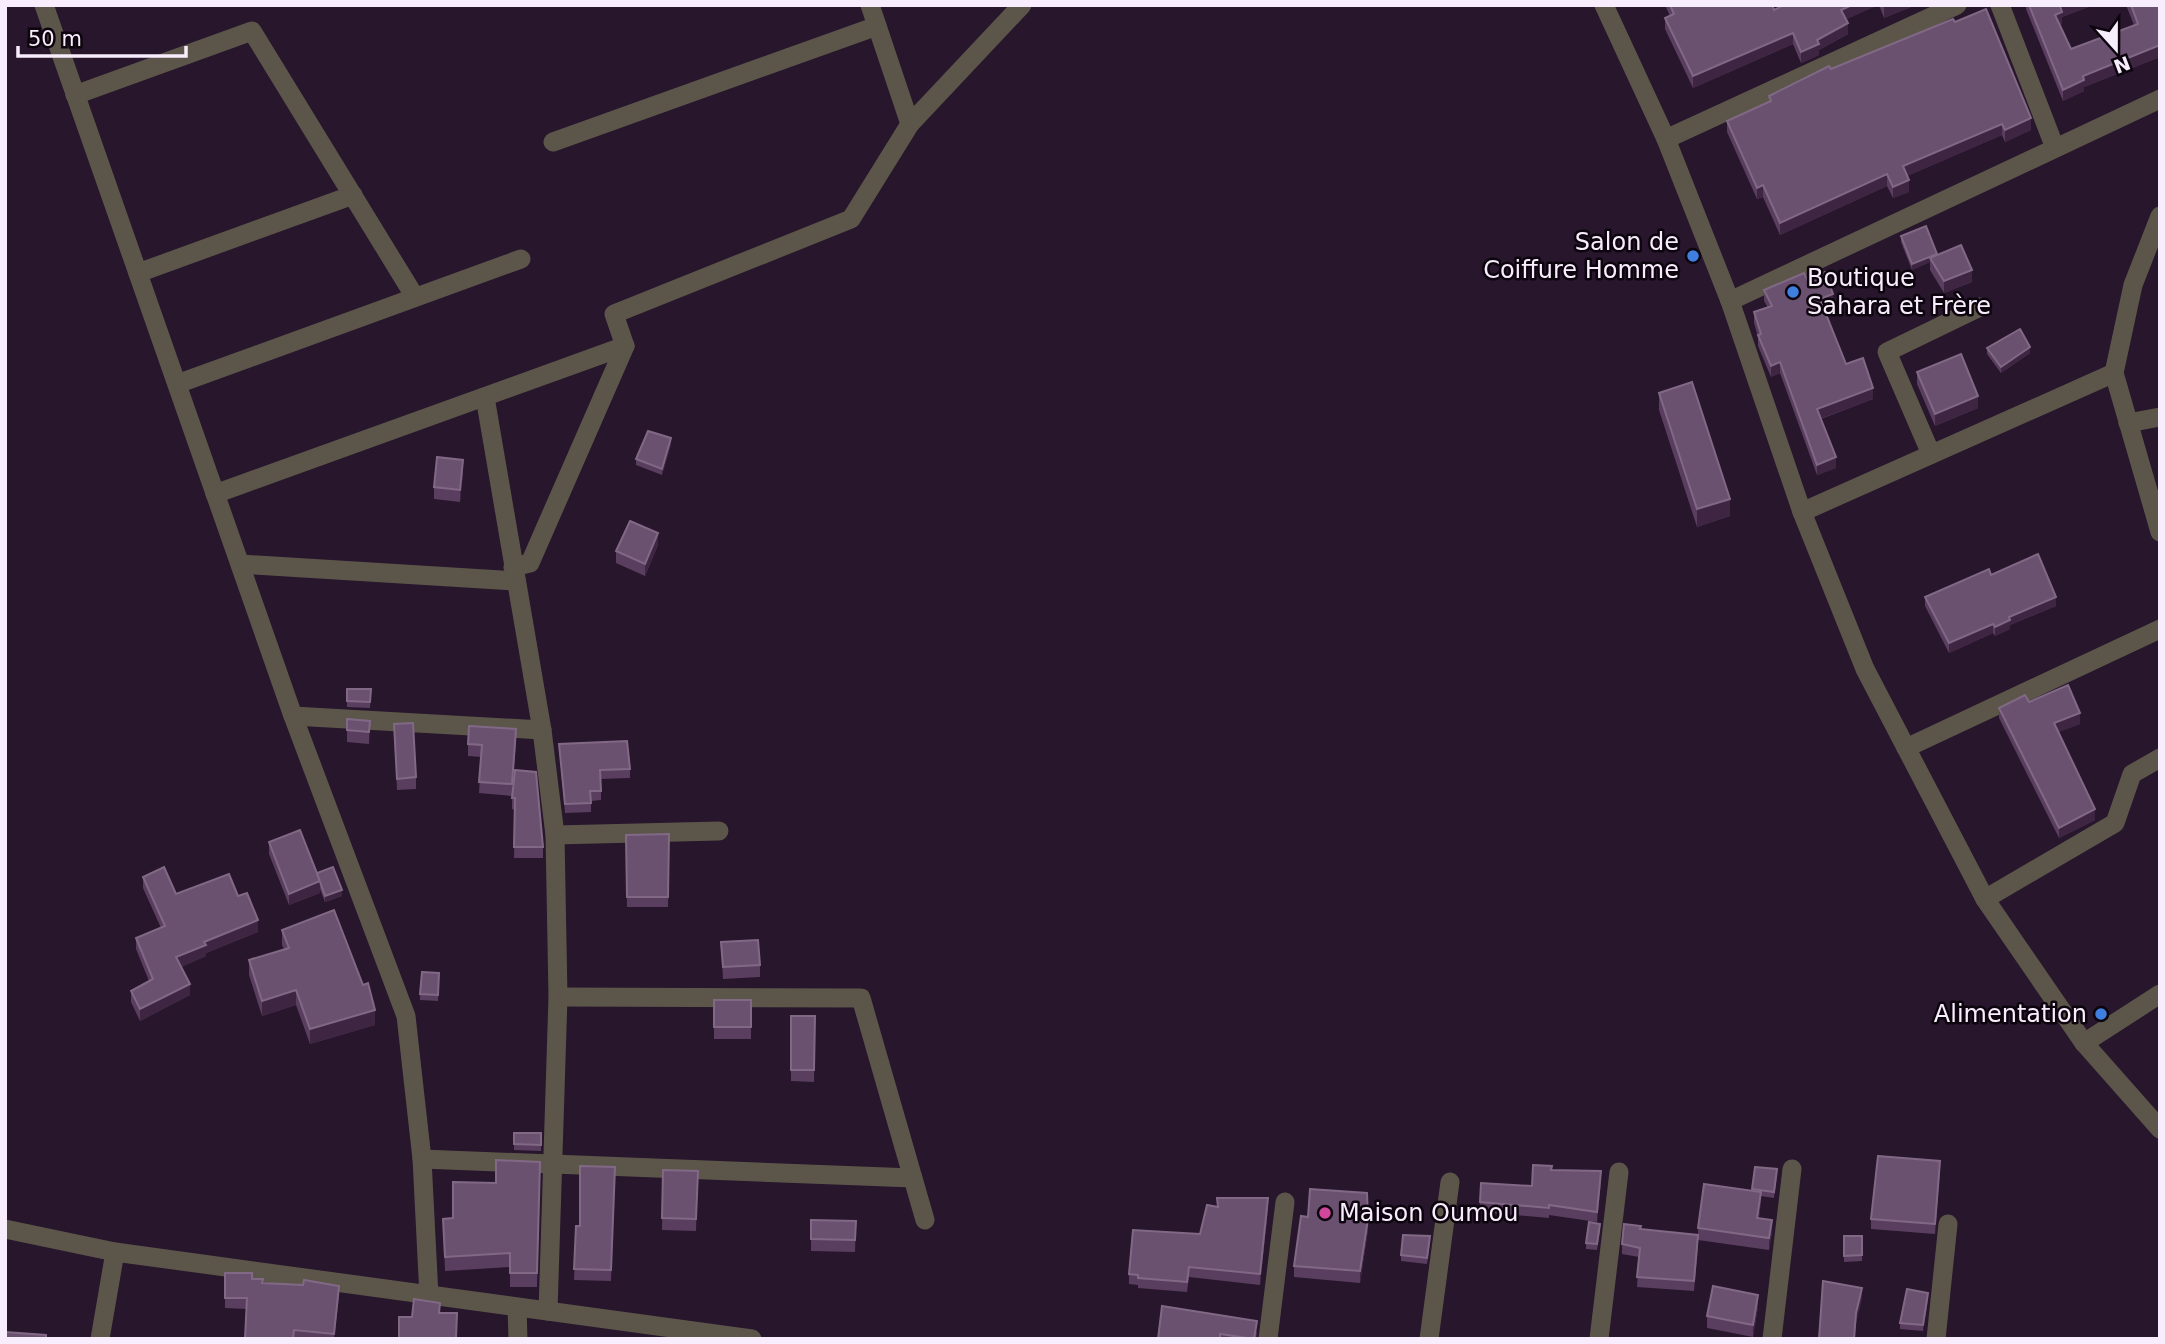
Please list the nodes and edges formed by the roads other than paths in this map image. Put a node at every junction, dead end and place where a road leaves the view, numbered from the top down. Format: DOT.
graph roads {
  1 [pos="44,5"];
  2 [pos="870,5"];
  3 [pos="1022,5"];
  4 [pos="1604,5"];
  5 [pos="1957,5"];
  6 [pos="2000,5"];
  7 [pos="877,26"];
  8 [pos="75,95"];
  9 [pos="2160,99"];
  10 [pos="911,124"];
  11 [pos="1666,139"];
  12 [pos="553,142"];
  13 [pos="2055,148"];
  14 [pos="353,195"];
  15 [pos="2160,216"];
  16 [pos="521,259"];
  17 [pos="138,272"];
  18 [pos="415,297"];
  19 [pos="1730,302"];
  20 [pos="1980,307"];
  21 [pos="625,346"];
  22 [pos="2114,373"];
  23 [pos="177,384"];
  24 [pos="485,397"];
  25 [pos="2160,417"];
  26 [pos="2128,423"];
  27 [pos="1931,454"];
  28 [pos="215,494"];
  29 [pos="1802,512"];
  30 [pos="2160,532"];
  31 [pos="240,564"];
  32 [pos="515,574"];
  33 [pos="2160,629"];
  34 [pos="293,716"];
  35 [pos="541,730"];
  36 [pos="1906,748"];
  37 [pos="2160,758"];
  38 [pos="719,831"];
  39 [pos="555,835"];
  40 [pos="1985,899"];
  41 [pos="2160,994"];
  42 [pos="558,997"];
  43 [pos="2084,1043"];
  44 [pos="2160,1129"];
  45 [pos="422,1159"];
  46 [pos="553,1164"];
  47 [pos="1792,1169"];
  48 [pos="1619,1172"];
  49 [pos="913,1178"];
  50 [pos="1450,1182"];
  51 [pos="1286,1202"];
  52 [pos="925,1220"];
  53 [pos="1948,1224"];
  54 [pos="5,1229"];
  55 [pos="115,1252"];
  56 [pos="429,1296"];
  57 [pos="517,1308"];
  58 [pos="548,1311"];
  59 [pos="100,1339"];
  60 [pos="518,1339"];
  61 [pos="752,1339"];
  62 [pos="1268,1339"];
  63 [pos="1429,1339"];
  64 [pos="1599,1339"];
  65 [pos="1772,1339"];
  66 [pos="1936,1339"];
  1 -- 8 [label="street"];
  2 -- 7 [label="street"];
  3 -- 10 [label="street"];
  4 -- 11 [label="street"];
  5 -- 11 [label="street"];
  6 -- 13 [label="street"];
  7 -- 10 [label="street"];
  7 -- 12 [label="street"];
  8 -- 14 [label="street"];
  8 -- 17 [label="street"];
  9 -- 13 [label="street"];
  10 -- 21 [label="street"];
  11 -- 19 [label="street"];
  13 -- 19 [label="street"];
  14 -- 17 [label="street"];
  14 -- 18 [label="street"];
  15 -- 22 [label="street"];
  16 -- 18 [label="street"];
  17 -- 23 [label="street"];
  18 -- 23 [label="street"];
  19 -- 29 [label="street"];
  20 -- 27 [label="street"];
  21 -- 24 [label="street"];
  21 -- 32 [label="street"];
  22 -- 26 [label="street"];
  22 -- 27 [label="street"];
  23 -- 28 [label="street"];
  24 -- 28 [label="street"];
  24 -- 32 [label="street"];
  25 -- 26 [label="street"];
  26 -- 30 [label="street"];
  27 -- 29 [label="street"];
  28 -- 31 [label="street"];
  29 -- 36 [label="street"];
  31 -- 32 [label="street"];
  31 -- 34 [label="street"];
  32 -- 35 [label="street"];
  33 -- 36 [label="street"];
  34 -- 35 [label="street"];
  34 -- 45 [label="street"];
  35 -- 39 [label="street"];
  36 -- 40 [label="street"];
  37 -- 40 [label="street"];
  38 -- 39 [label="street"];
  39 -- 42 [label="street"];
  40 -- 43 [label="street"];
  41 -- 43 [label="street"];
  42 -- 46 [label="street"];
  42 -- 49 [label="street"];
  43 -- 44 [label="street"];
  45 -- 46 [label="street"];
  45 -- 56 [label="street"];
  46 -- 49 [label="street"];
  46 -- 58 [label="street"];
  47 -- 65 [label="street"];
  48 -- 64 [label="street"];
  49 -- 52 [label="street"];
  50 -- 63 [label="street"];
  51 -- 62 [label="street"];
  53 -- 66 [label="street"];
  54 -- 55 [label="street"];
  55 -- 56 [label="street"];
  55 -- 59 [label="street"];
  56 -- 57 [label="street"];
  57 -- 58 [label="street"];
  57 -- 60 [label="street"];
  58 -- 61 [label="street"];
}
